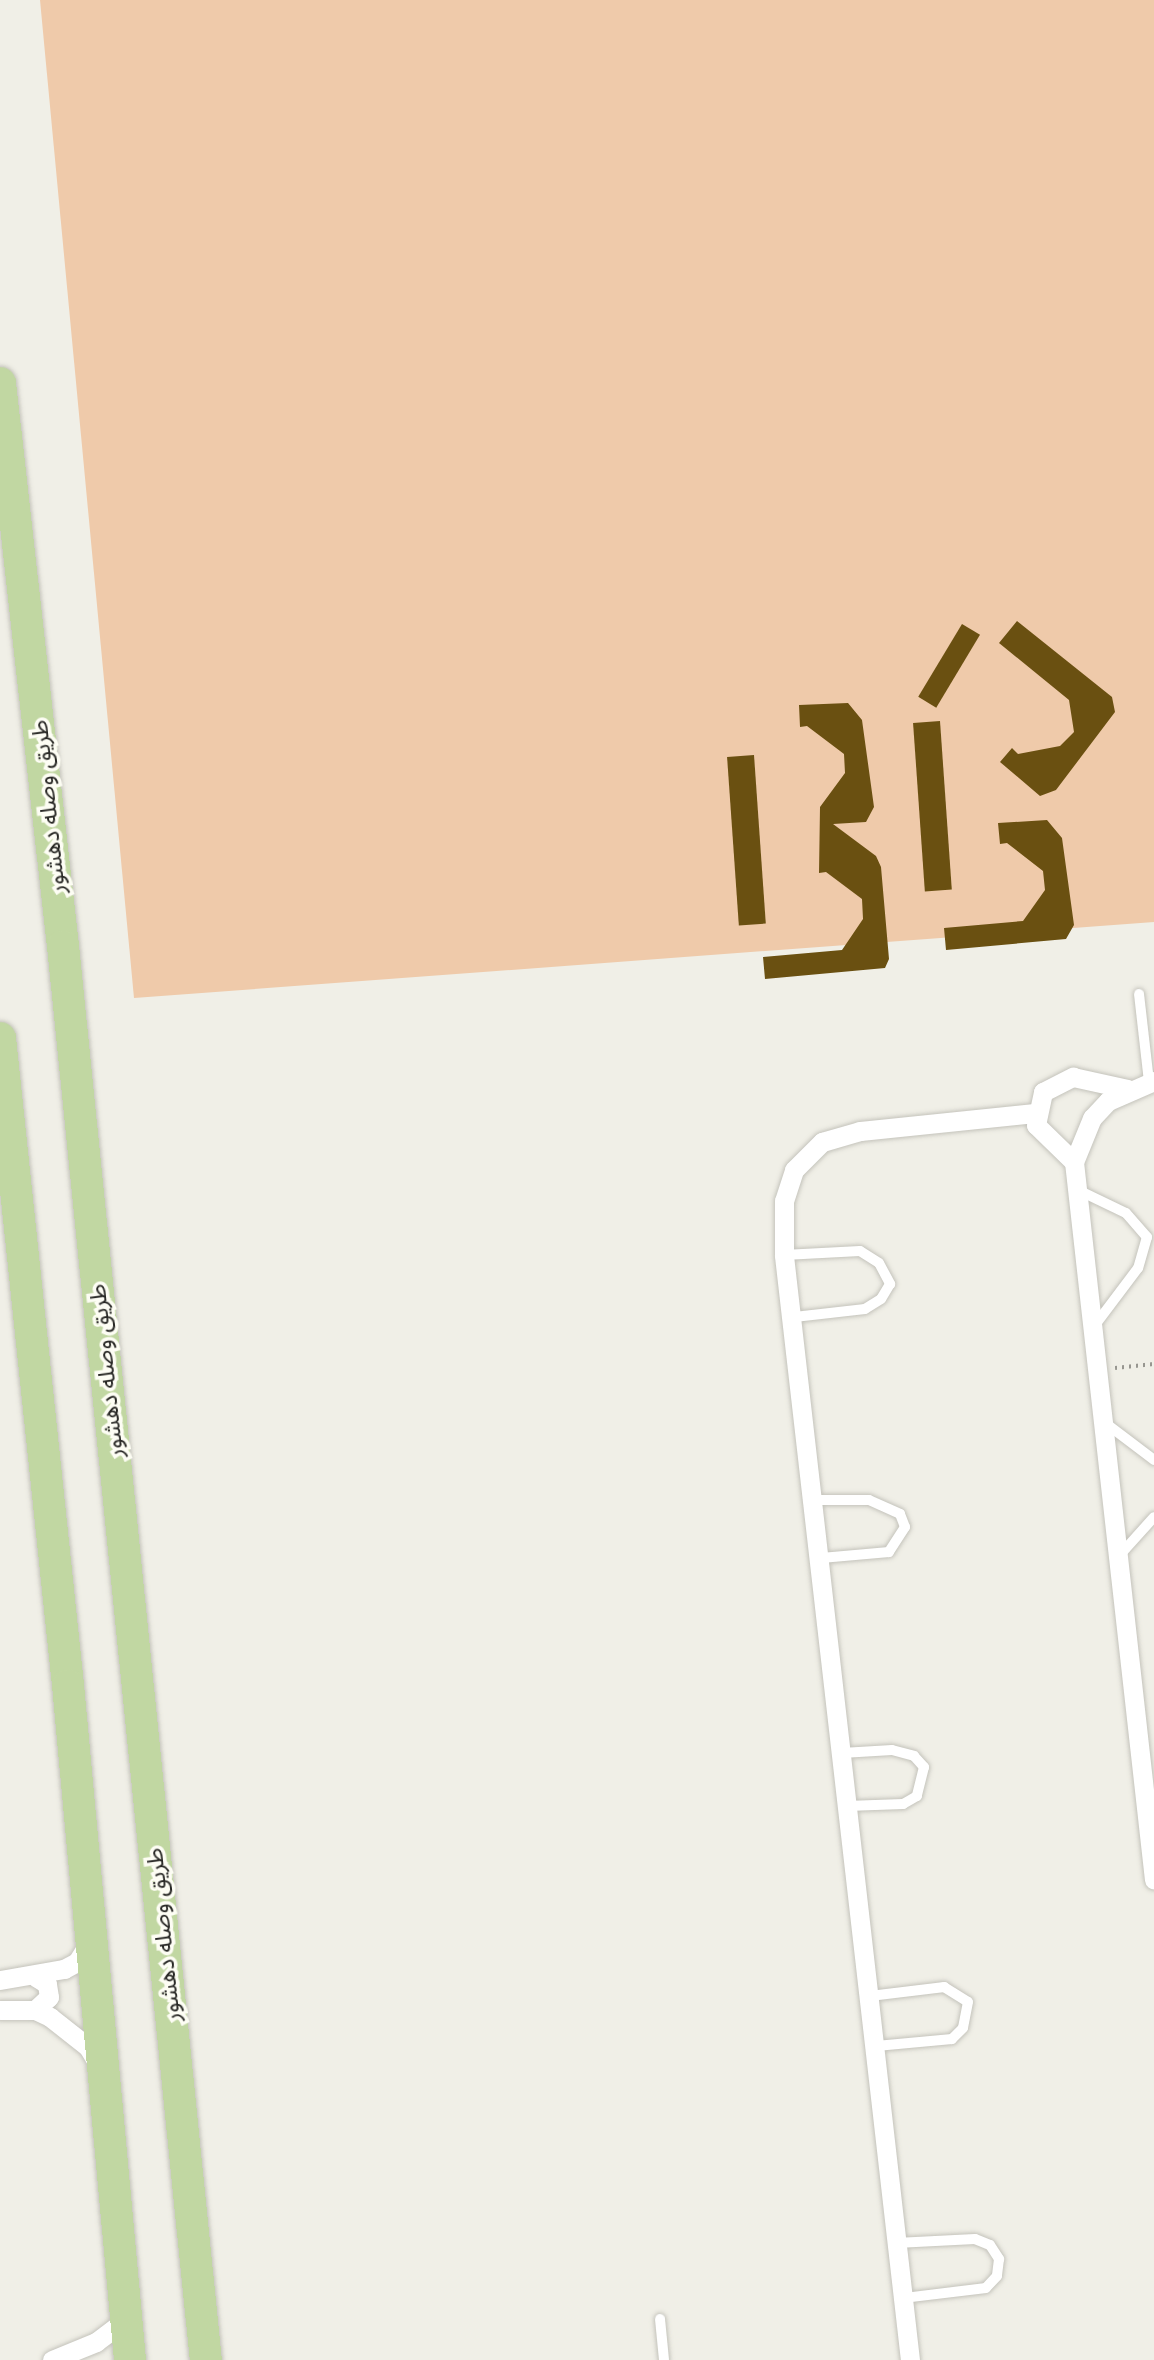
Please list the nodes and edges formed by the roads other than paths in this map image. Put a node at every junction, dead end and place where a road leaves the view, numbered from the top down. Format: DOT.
graph roads {
  1 [pos="0,383"];
  2 [pos="7,500"];
  3 [pos="1139,994"];
  4 [pos="0,1038"];
  5 [pos="1152,1081"];
  6 [pos="1128,1088"];
  7 [pos="1035,1113"];
  8 [pos="1074,1163"];
  9 [pos="1075,1188"];
  10 [pos="784,1255"];
  11 [pos="794,1317"];
  12 [pos="1091,1330"];
  13 [pos="1101,1420"];
  14 [pos="1154,1460"];
  15 [pos="816,1500"];
  16 [pos="1154,1517"];
  17 [pos="821,1558"];
  18 [pos="1117,1558"];
  19 [pos="842,1753"];
  20 [pos="1149,1783"];
  21 [pos="847,1806"];
  22 [pos="1154,1880"];
  23 [pos="91,1939"];
  24 [pos="36,1977"];
  25 [pos="0,1980"];
  26 [pos="870,1996"];
  27 [pos="0,2010"];
  28 [pos="35,2010"];
  29 [pos="876,2046"];
  30 [pos="102,2071"];
  31 [pos="896,2243"];
  32 [pos="903,2298"];
  33 [pos="126,2319"];
  34 [pos="660,2319"];
  35 [pos="52,2360"];
  36 [pos="131,2360"];
  37 [pos="206,2360"];
  38 [pos="664,2360"];
  39 [pos="910,2360"];
  1 -- 2 [label="main road, طريق وصله دهشور"];
  2 -- 37 [label="main road, طريق وصله دهشور"];
  3 -- 5 [label="lane"];
  4 -- 23 [label="main road"];
  5 -- 6 [label="street"];
  6 -- 7 [label="street"];
  6 -- 8 [label="street"];
  7 -- 8 [label="street"];
  7 -- 10 [label="street"];
  8 -- 9 [label="street"];
  9 -- 12 [label="street"];
  9 -- 12 [label="lane"];
  10 -- 11 [label="street"];
  10 -- 11 [label="lane"];
  11 -- 15 [label="street"];
  12 -- 13 [label="street"];
  13 -- 14 [label="lane"];
  13 -- 18 [label="street"];
  15 -- 17 [label="street"];
  15 -- 17 [label="lane"];
  16 -- 18 [label="lane"];
  17 -- 19 [label="street"];
  18 -- 20 [label="street"];
  19 -- 21 [label="street"];
  19 -- 21 [label="lane"];
  20 -- 22 [label="street"];
  21 -- 26 [label="street"];
  23 -- 24 [label="street"];
  23 -- 30 [label="main road"];
  24 -- 25 [label="street"];
  24 -- 28 [label="street"];
  26 -- 29 [label="street"];
  26 -- 29 [label="lane"];
  27 -- 28 [label="street"];
  28 -- 30 [label="street"];
  29 -- 31 [label="street"];
  30 -- 33 [label="main road"];
  31 -- 32 [label="street"];
  31 -- 32 [label="lane"];
  32 -- 39 [label="street"];
  33 -- 35 [label="street"];
  33 -- 36 [label="main road"];
  34 -- 38 [label="lane"];
}
